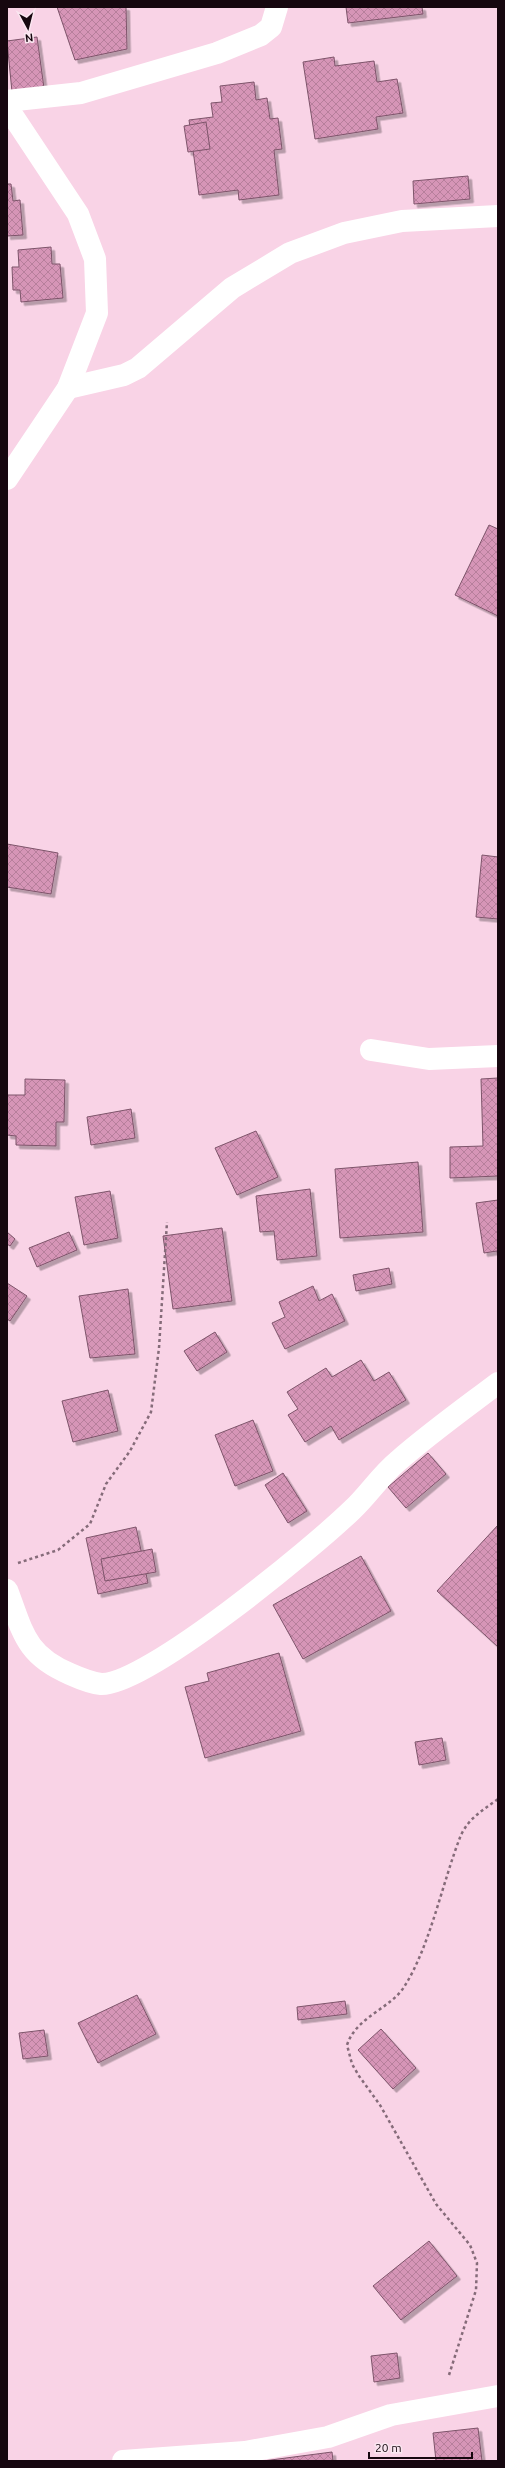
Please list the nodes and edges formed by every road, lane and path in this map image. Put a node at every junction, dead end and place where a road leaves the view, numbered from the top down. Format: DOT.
graph roads {
  1 [pos="277,7"];
  2 [pos="7,101"];
  3 [pos="7,107"];
  4 [pos="498,216"];
  5 [pos="68,388"];
  6 [pos="10,470"];
  7 [pos="371,1050"];
  8 [pos="498,1056"];
  9 [pos="167,1222"];
  10 [pos="498,1383"];
  11 [pos="14,1564"];
  12 [pos="7,1590"];
  13 [pos="498,1799"];
  14 [pos="498,2396"];
  15 [pos="440,2406"];
  16 [pos="123,2461"];
  1 -- 2 [label="street"];
  3 -- 5 [label="street"];
  4 -- 5 [label="street"];
  5 -- 6 [label="street"];
  7 -- 8 [label="street"];
  9 -- 11 [label="path"];
  10 -- 12 [label="street"];
  13 -- 15 [label="path"];
  14 -- 15 [label="street"];
  15 -- 16 [label="street"];
}
